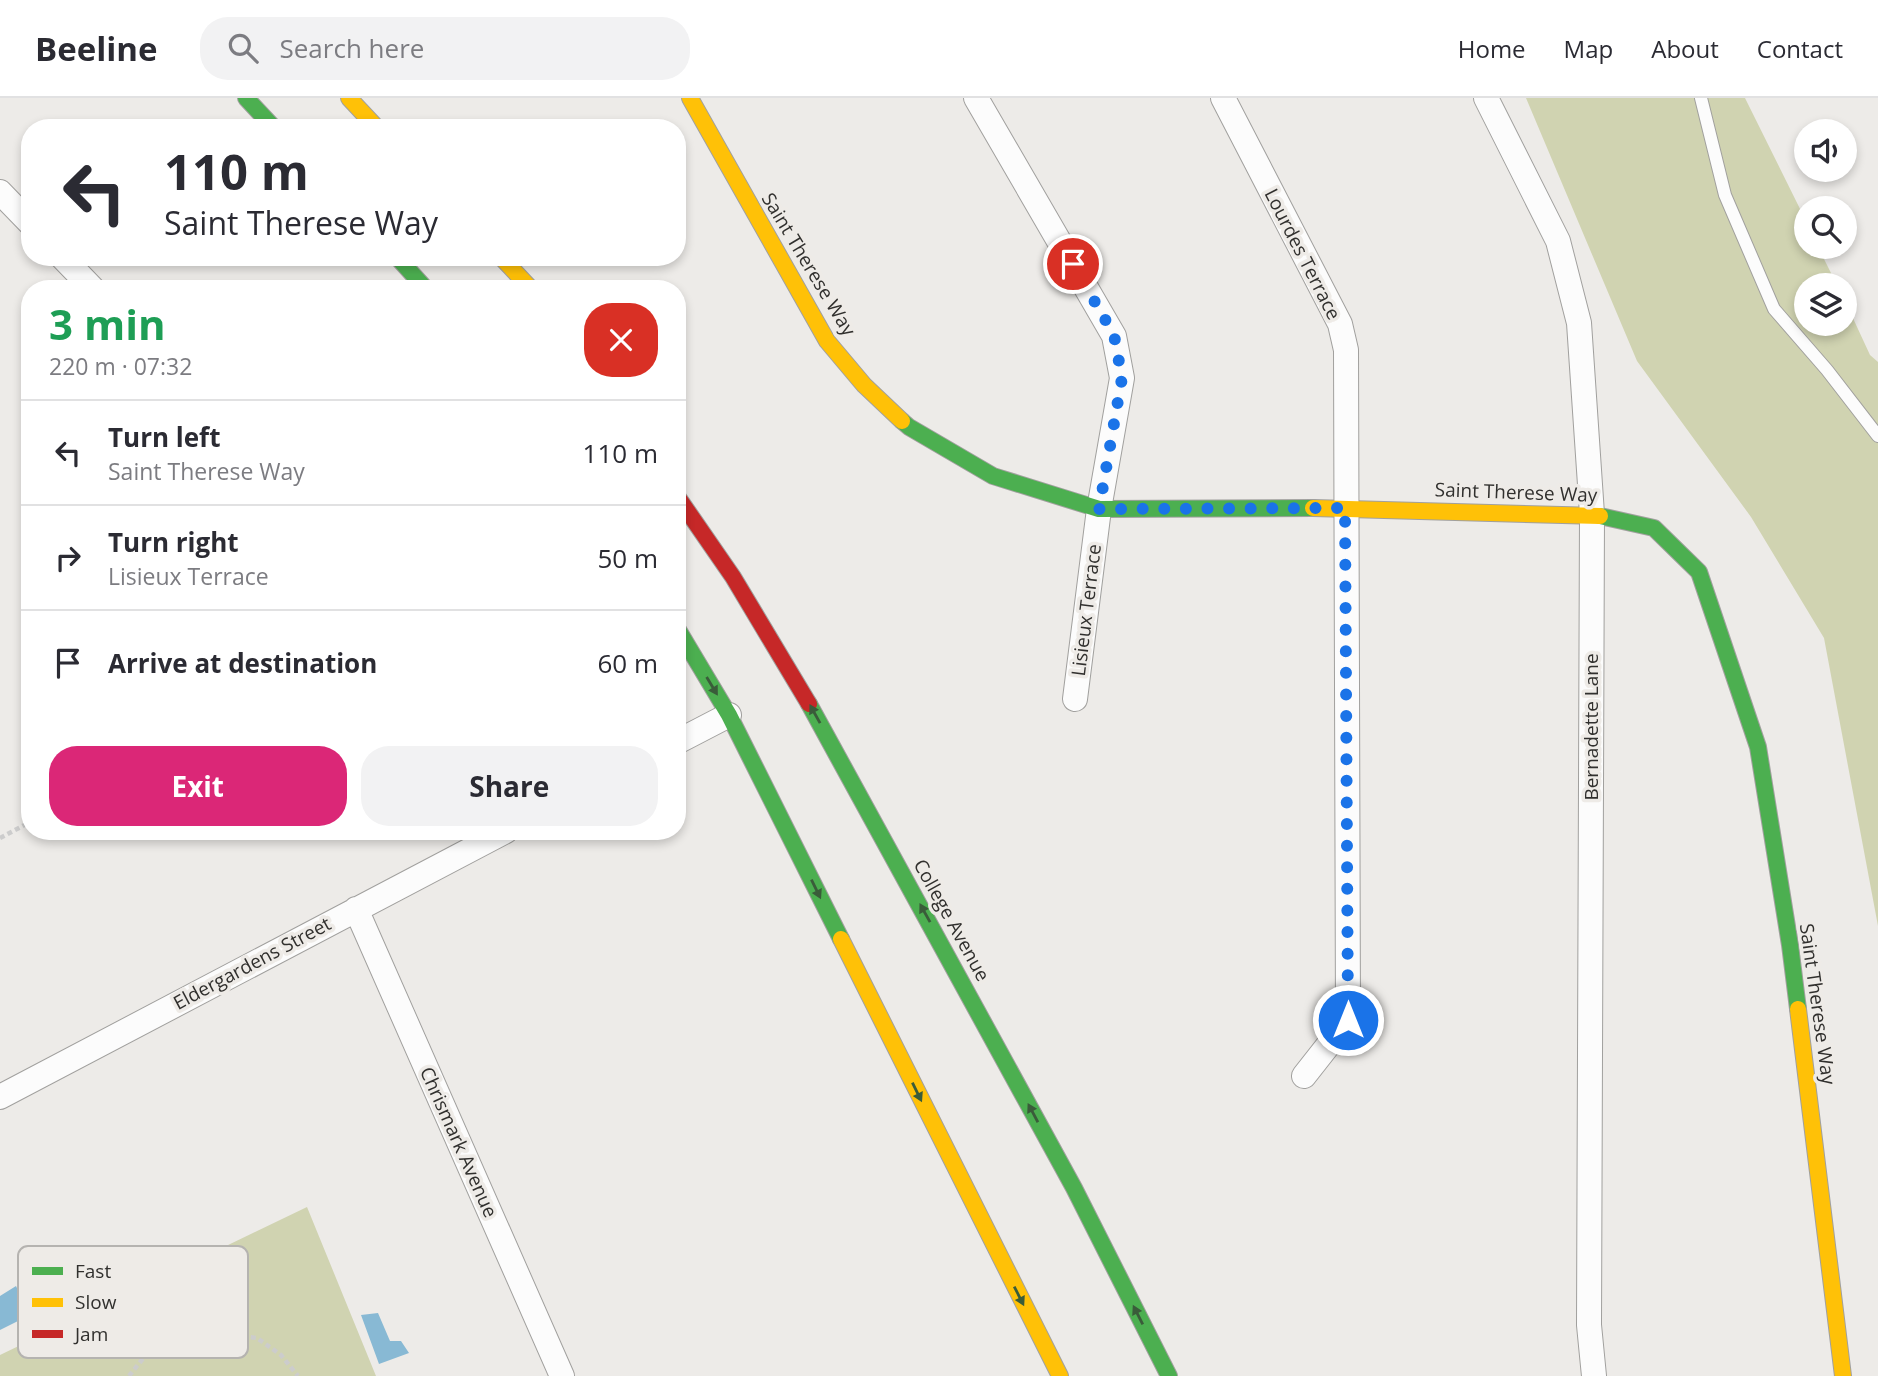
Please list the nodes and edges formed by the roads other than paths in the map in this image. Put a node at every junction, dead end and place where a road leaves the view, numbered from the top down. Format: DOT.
graph roads {
  1 [pos="246,98"];
  2 [pos="349,98"];
  3 [pos="690,98"];
  4 [pos="976,98"];
  5 [pos="1223,98"];
  6 [pos="1486,98"];
  7 [pos="1701,98"];
  8 [pos="266,119"];
  9 [pos="369,119"];
  10 [pos="0,192"];
  11 [pos="21,214"];
  12 [pos="71,266"];
  13 [pos="405,266"];
  14 [pos="509,266"];
  15 [pos="84,280"];
  16 [pos="418,280"];
  17 [pos="523,280"];
  18 [pos="1878,436"];
  19 [pos="1345,508"];
  20 [pos="686,509"];
  21 [pos="1099,509"];
  22 [pos="1592,514"];
  23 [pos="686,643"];
  24 [pos="1075,699"];
  25 [pos="729,715"];
  26 [pos="686,737"];
  27 [pos="489,840"];
  28 [pos="356,909"];
  29 [pos="1304,1076"];
  30 [pos="0,1097"];
  31 [pos="562,1376"];
  32 [pos="1060,1376"];
  33 [pos="1169,1376"];
  34 [pos="1594,1376"];
  35 [pos="1843,1376"];
  1 -- 8 [label="street"];
  2 -- 9 [label="street"];
  3 -- 21 [label="street, Saint Therese Way"];
  4 -- 21 [label="street, Lisieux Terrace"];
  5 -- 19 [label="street, Lourdes Terrace"];
  6 -- 22 [label="street, Bernadette Lane"];
  7 -- 18 [label="lane"];
  10 -- 11 [label="street"];
  12 -- 15 [label="street"];
  13 -- 16 [label="street"];
  14 -- 17 [label="street"];
  19 -- 21 [label="street, Saint Therese Way"];
  19 -- 22 [label="street, Saint Therese Way"];
  19 -- 29 [label="street, Lourdes Terrace"];
  33 -- 20 [label="street, College Avenue, one-way"];
  21 -- 24 [label="street, Lisieux Terrace"];
  22 -- 34 [label="street, Bernadette Lane"];
  22 -- 35 [label="street, Saint Therese Way"];
  23 -- 25 [label="street, one-way"];
  25 -- 26 [label="street"];
  25 -- 32 [label="street, one-way"];
  27 -- 28 [label="street, Eldergardens Street"];
  28 -- 30 [label="street, Eldergardens Street"];
  28 -- 31 [label="street, Chrismark Avenue"];
}
